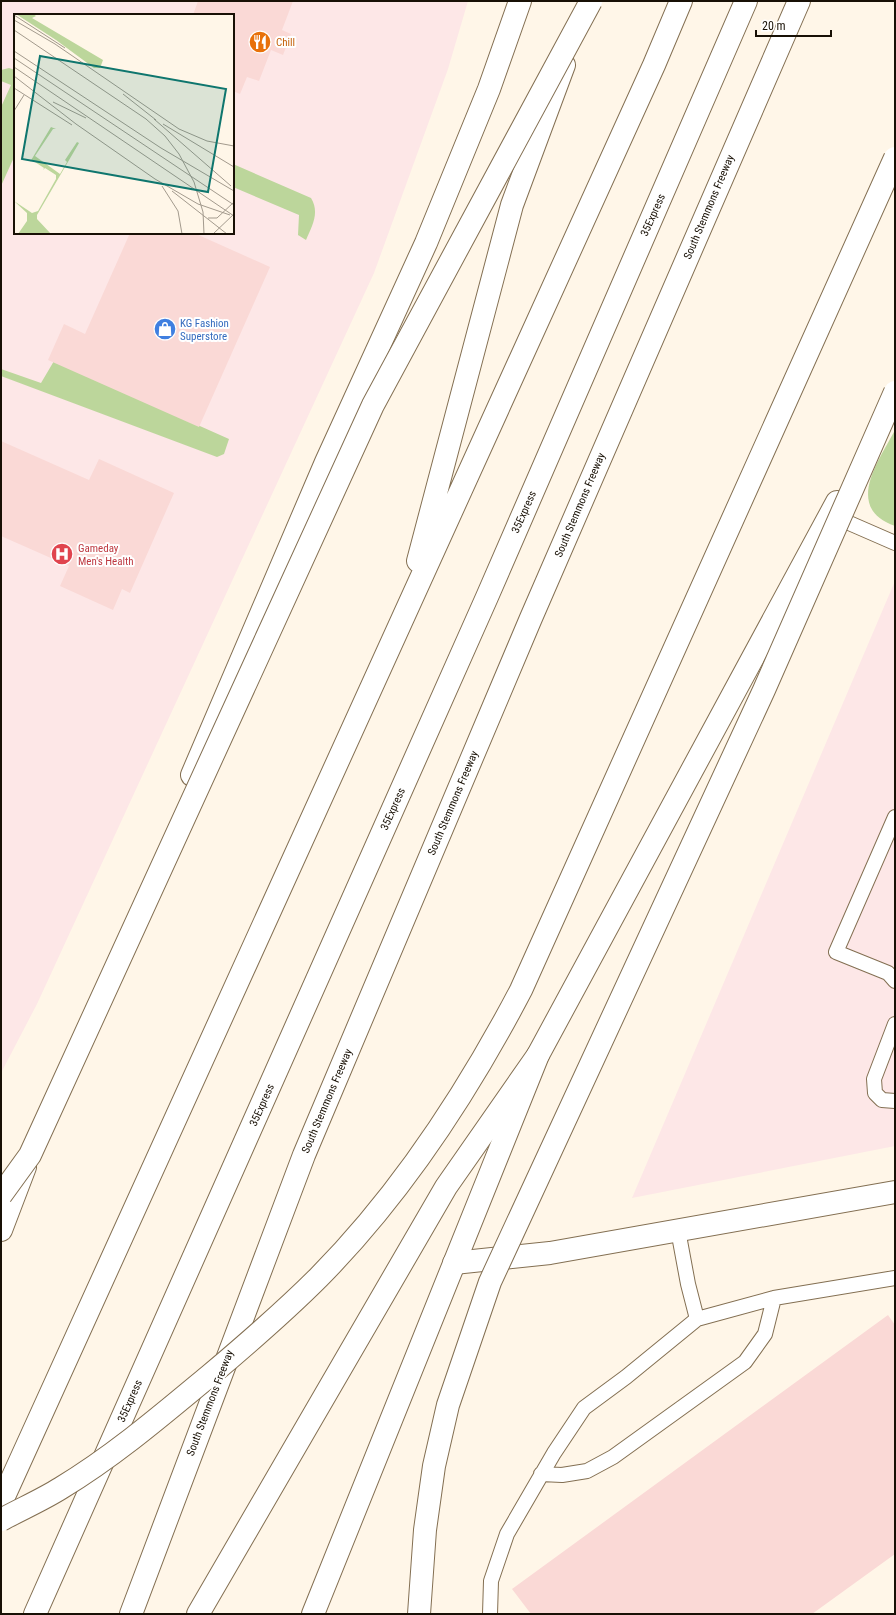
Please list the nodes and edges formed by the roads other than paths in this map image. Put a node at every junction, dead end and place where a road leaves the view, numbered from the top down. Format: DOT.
graph roads {
  1 [pos="520,1"];
  2 [pos="590,1"];
  3 [pos="681,1"];
  4 [pos="746,1"];
  5 [pos="799,1"];
  6 [pos="895,158"];
  7 [pos="895,392"];
  8 [pos="895,396"];
  9 [pos="830,515"];
  10 [pos="895,543"];
  11 [pos="401,622"];
  12 [pos="895,817"];
  13 [pos="895,981"];
  14 [pos="895,1024"];
  15 [pos="538,1055"];
  16 [pos="895,1101"];
  17 [pos="30,1155"];
  18 [pos="895,1192"];
  19 [pos="1,1195"];
  20 [pos="1,1220"];
  21 [pos="1,1230"];
  22 [pos="678,1230"];
  23 [pos="454,1264"];
  24 [pos="895,1278"];
  25 [pos="774,1298"];
  26 [pos="696,1319"];
  27 [pos="541,1474"];
  28 [pos="1,1503"];
  29 [pos="1,1520"];
  30 [pos="35,1614"];
  31 [pos="131,1614"];
  32 [pos="198,1614"];
  33 [pos="313,1614"];
  34 [pos="419,1614"];
  35 [pos="490,1614"];
  1 -- 20 [label="main road"];
  2 -- 11 [label="main road"];
  2 -- 17 [label="main road, bridge"];
  3 -- 11 [label="main road"];
  4 -- 30 [label="main road, 35Express"];
  5 -- 31 [label="main road, South Stemmons Freeway"];
  6 -- 29 [label="main road, bridge"];
  7 -- 34 [label="main road, bridge"];
  8 -- 9 [label="main road"];
  9 -- 10 [label="lane"];
  9 -- 15 [label="main road"];
  11 -- 28 [label="main road"];
  12 -- 13 [label="lane"];
  14 -- 16 [label="lane"];
  15 -- 23 [label="main road"];
  15 -- 32 [label="main road"];
  17 -- 19 [label="main road, bridge"];
  17 -- 21 [label="main road, bridge"];
  18 -- 22 [label="main road"];
  22 -- 23 [label="main road"];
  22 -- 26 [label="lane"];
  23 -- 33 [label="main road"];
  24 -- 25 [label="lane"];
  25 -- 26 [label="lane"];
  25 -- 27 [label="lane"];
  26 -- 27 [label="lane"];
  27 -- 35 [label="lane"];
}
